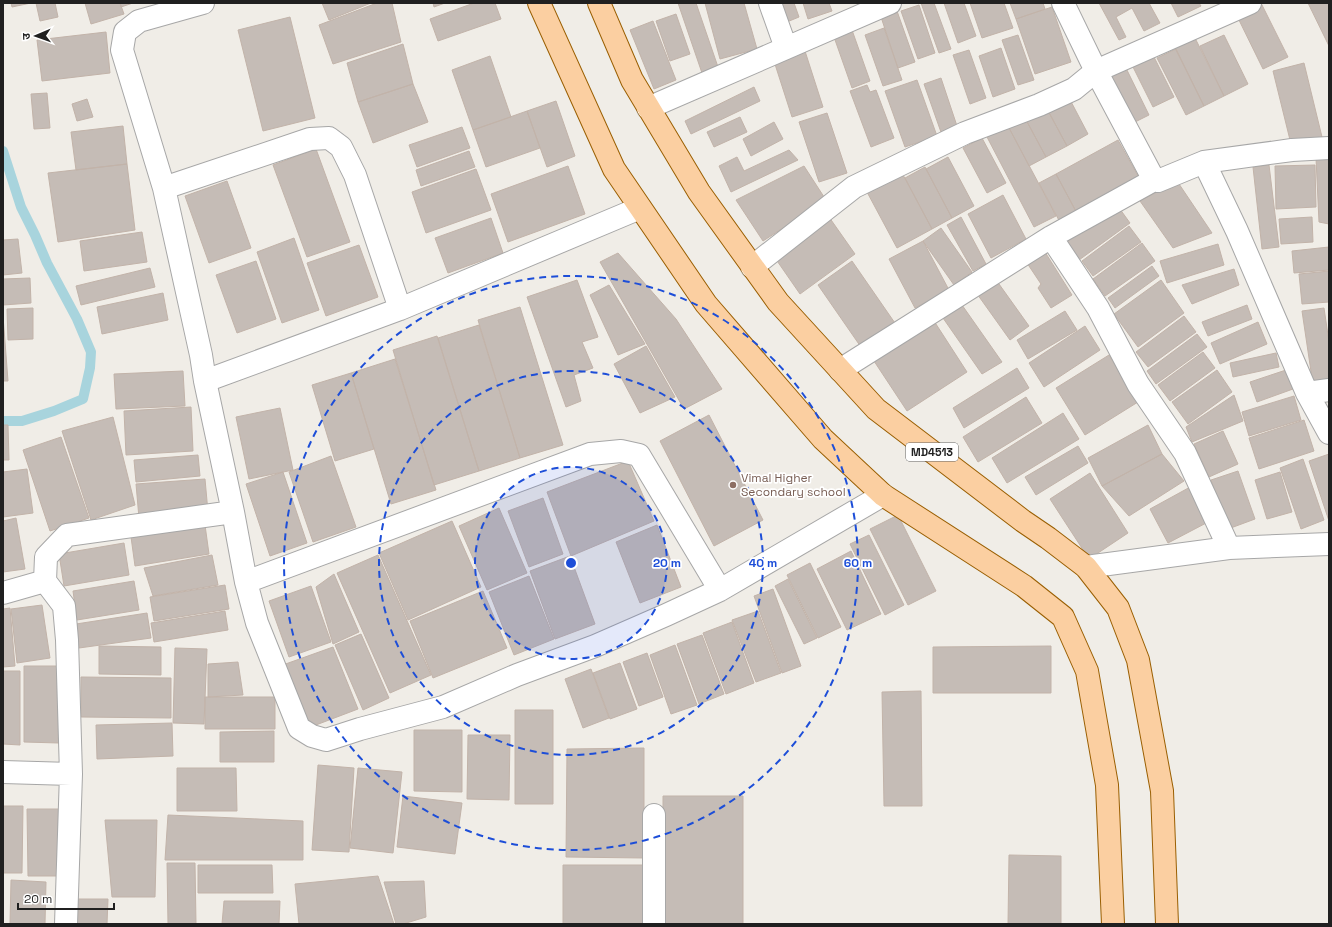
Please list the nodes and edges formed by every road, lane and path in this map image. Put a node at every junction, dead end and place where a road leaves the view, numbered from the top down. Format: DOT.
graph roads {
  1 [pos="203,3"];
  2 [pos="539,3"];
  3 [pos="598,3"];
  4 [pos="770,3"];
  5 [pos="890,3"];
  6 [pos="1063,3"];
  7 [pos="1250,3"];
  8 [pos="786,48"];
  9 [pos="1096,71"];
  10 [pos="648,108"];
  11 [pos="1329,148"];
  12 [pos="1204,162"];
  13 [pos="1154,180"];
  14 [pos="164,188"];
  15 [pos="640,208"];
  16 [pos="1051,237"];
  17 [pos="752,267"];
  18 [pos="400,309"];
  19 [pos="840,370"];
  20 [pos="205,381"];
  21 [pos="1329,390"];
  22 [pos="1307,393"];
  23 [pos="1329,433"];
  24 [pos="884,495"];
  25 [pos="233,512"];
  26 [pos="1329,544"];
  27 [pos="1229,548"];
  28 [pos="1086,566"];
  29 [pos="45,581"];
  30 [pos="246,582"];
  31 [pos="720,590"];
  32 [pos="3,593"];
  33 [pos="3,772"];
  34 [pos="72,774"];
  35 [pos="654,815"];
  36 [pos="66,924"];
  37 [pos="654,924"];
  38 [pos="1113,924"];
  39 [pos="1167,924"];
  1 -- 14 [label="street"];
  2 -- 15 [label="main road"];
  3 -- 10 [label="main road, MD4513"];
  4 -- 8 [label="street"];
  5 -- 8 [label="street"];
  6 -- 9 [label="street"];
  7 -- 9 [label="street"];
  8 -- 10 [label="street"];
  9 -- 13 [label="street"];
  9 -- 17 [label="street"];
  10 -- 17 [label="main road, MD4513"];
  11 -- 12 [label="street"];
  12 -- 13 [label="street"];
  12 -- 22 [label="street"];
  13 -- 16 [label="street"];
  14 -- 18 [label="street"];
  14 -- 20 [label="street"];
  15 -- 18 [label="street"];
  15 -- 24 [label="main road"];
  16 -- 19 [label="street"];
  16 -- 27 [label="street"];
  17 -- 19 [label="main road, MD4513"];
  18 -- 20 [label="street"];
  19 -- 28 [label="main road, MD4513"];
  20 -- 25 [label="street"];
  21 -- 22 [label="street"];
  22 -- 23 [label="street"];
  24 -- 31 [label="street"];
  24 -- 38 [label="main road"];
  25 -- 29 [label="street"];
  25 -- 30 [label="street"];
  26 -- 27 [label="street"];
  27 -- 28 [label="street"];
  28 -- 39 [label="main road, MD4513"];
  29 -- 32 [label="street"];
  29 -- 34 [label="street"];
  30 -- 31 [label="street"];
  30 -- 31 [label="street"];
  33 -- 34 [label="street"];
  34 -- 36 [label="street"];
  35 -- 37 [label="street"];
}
